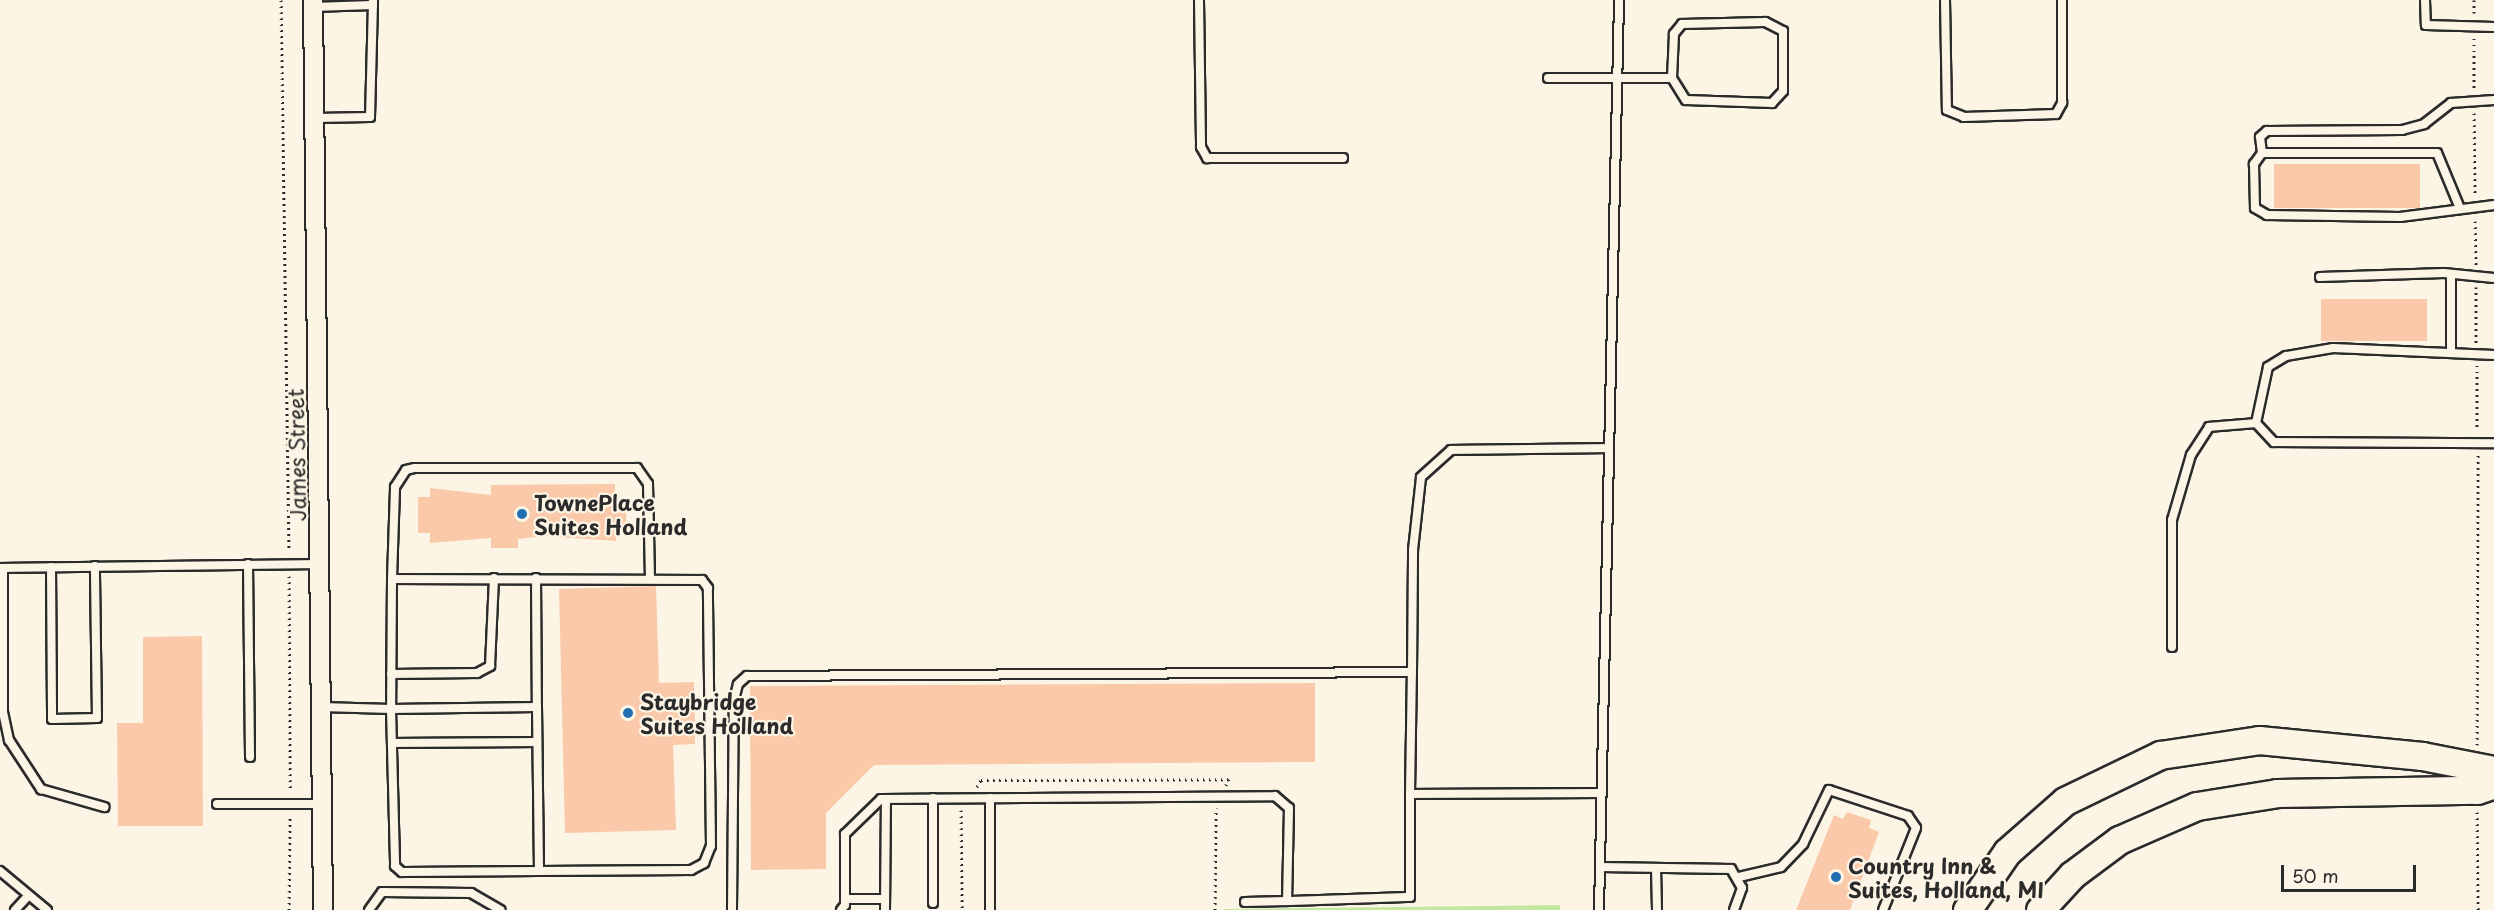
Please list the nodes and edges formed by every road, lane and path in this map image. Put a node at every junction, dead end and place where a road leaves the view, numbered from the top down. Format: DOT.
graph roads {
  1 [pos="281,0"];
  2 [pos="1199,0"];
  3 [pos="1619,0"];
  4 [pos="1946,0"];
  5 [pos="2062,0"];
  6 [pos="2425,0"];
  7 [pos="373,2"];
  8 [pos="314,3"];
  9 [pos="2494,27"];
  10 [pos="1548,78"];
  11 [pos="1617,78"];
  12 [pos="1672,78"];
  13 [pos="2494,100"];
  14 [pos="315,118"];
  15 [pos="2262,153"];
  16 [pos="1343,158"];
  17 [pos="2494,205"];
  18 [pos="2459,206"];
  19 [pos="2320,277"];
  20 [pos="2451,278"];
  21 [pos="2494,278"];
  22 [pos="2451,352"];
  23 [pos="2494,355"];
  24 [pos="2256,423"];
  25 [pos="2494,442"];
  26 [pos="1609,448"];
  27 [pos="248,564"];
  28 [pos="289,564"];
  29 [pos="320,564"];
  30 [pos="95,566"];
  31 [pos="51,567"];
  32 [pos="2,568"];
  33 [pos="650,576"];
  34 [pos="494,578"];
  35 [pos="536,578"];
  36 [pos="392,579"];
  37 [pos="2172,647"];
  38 [pos="1412,672"];
  39 [pos="392,674"];
  40 [pos="321,707"];
  41 [pos="537,707"];
  42 [pos="392,709"];
  43 [pos="537,742"];
  44 [pos="392,743"];
  45 [pos="250,757"];
  46 [pos="2494,770"];
  47 [pos="2494,784"];
  48 [pos="1598,793"];
  49 [pos="1410,794"];
  50 [pos="1221,796"];
  51 [pos="933,798"];
  52 [pos="970,798"];
  53 [pos="990,798"];
  54 [pos="886,799"];
  55 [pos="218,804"];
  56 [pos="290,804"];
  57 [pos="321,804"];
  58 [pos="104,807"];
  59 [pos="1600,867"];
  60 [pos="1656,868"];
  61 [pos="0,871"];
  62 [pos="539,871"];
  63 [pos="1739,877"];
  64 [pos="26,898"];
  65 [pos="846,899"];
  66 [pos="885,899"];
  67 [pos="1287,901"];
  68 [pos="1245,902"];
  69 [pos="933,903"];
  70 [pos="15,910"];
  71 [pos="47,910"];
  72 [pos="289,910"];
  73 [pos="323,910"];
  74 [pos="369,910"];
  75 [pos="501,910"];
  76 [pos="732,910"];
  77 [pos="841,910"];
  78 [pos="885,910"];
  79 [pos="962,910"];
  80 [pos="990,910"];
  81 [pos="1215,910"];
  82 [pos="1599,910"];
  83 [pos="1657,910"];
  84 [pos="1734,910"];
  85 [pos="1883,910"];
  86 [pos="1966,910"];
  87 [pos="2040,910"];
  1 -- 28 [label="path"];
  2 -- 16 [label="lane"];
  3 -- 11 [label="lane"];
  4 -- 5 [label="lane"];
  6 -- 9 [label="lane"];
  7 -- 8 [label="lane"];
  7 -- 14 [label="lane"];
  8 -- 14 [label="street, James Street"];
  10 -- 11 [label="lane"];
  11 -- 12 [label="lane"];
  11 -- 26 [label="lane"];
  12 -- 12 [label="lane"];
  13 -- 15 [label="lane"];
  14 -- 29 [label="street, James Street"];
  15 -- 18 [label="lane"];
  15 -- 18 [label="lane"];
  17 -- 18 [label="lane"];
  19 -- 20 [label="lane"];
  20 -- 21 [label="lane"];
  20 -- 22 [label="lane"];
  22 -- 23 [label="lane"];
  22 -- 24 [label="lane"];
  24 -- 25 [label="lane"];
  24 -- 37 [label="lane"];
  26 -- 38 [label="lane"];
  26 -- 48 [label="lane"];
  27 -- 28 [label="lane"];
  27 -- 30 [label="lane"];
  27 -- 45 [label="lane"];
  28 -- 29 [label="lane"];
  28 -- 56 [label="path"];
  29 -- 40 [label="street, James Street"];
  30 -- 31 [label="lane"];
  30 -- 31 [label="lane"];
  31 -- 32 [label="lane"];
  32 -- 58 [label="lane"];
  33 -- 35 [label="lane"];
  33 -- 36 [label="lane"];
  33 -- 62 [label="lane"];
  34 -- 35 [label="lane"];
  34 -- 36 [label="lane"];
  34 -- 39 [label="lane"];
  35 -- 41 [label="lane"];
  36 -- 39 [label="lane"];
  38 -- 49 [label="lane"];
  38 -- 76 [label="lane"];
  39 -- 42 [label="lane"];
  40 -- 42 [label="lane"];
  40 -- 57 [label="street, James Street"];
  41 -- 42 [label="lane"];
  41 -- 43 [label="lane"];
  42 -- 44 [label="lane"];
  43 -- 44 [label="lane"];
  43 -- 62 [label="lane"];
  44 -- 62 [label="lane"];
  46 -- 86 [label="highway"];
  47 -- 87 [label="highway"];
  48 -- 49 [label="lane"];
  48 -- 59 [label="lane"];
  49 -- 67 [label="lane"];
  50 -- 52 [label="path"];
  50 -- 53 [label="lane"];
  50 -- 67 [label="lane"];
  50 -- 81 [label="path"];
  51 -- 52 [label="lane"];
  51 -- 54 [label="lane"];
  51 -- 69 [label="lane"];
  52 -- 53 [label="lane"];
  52 -- 79 [label="path"];
  53 -- 80 [label="lane"];
  54 -- 65 [label="lane"];
  54 -- 66 [label="lane"];
  55 -- 56 [label="lane"];
  56 -- 57 [label="lane"];
  56 -- 72 [label="path"];
  57 -- 73 [label="street, James Street"];
  59 -- 60 [label="lane"];
  59 -- 82 [label="lane"];
  60 -- 63 [label="lane"];
  60 -- 83 [label="lane"];
  61 -- 64 [label="lane"];
  63 -- 84 [label="lane"];
  63 -- 85 [label="lane"];
  64 -- 70 [label="lane"];
  64 -- 71 [label="lane"];
  65 -- 66 [label="lane"];
  65 -- 77 [label="lane"];
  66 -- 78 [label="lane"];
  67 -- 68 [label="lane"];
  74 -- 75 [label="lane"];
}
